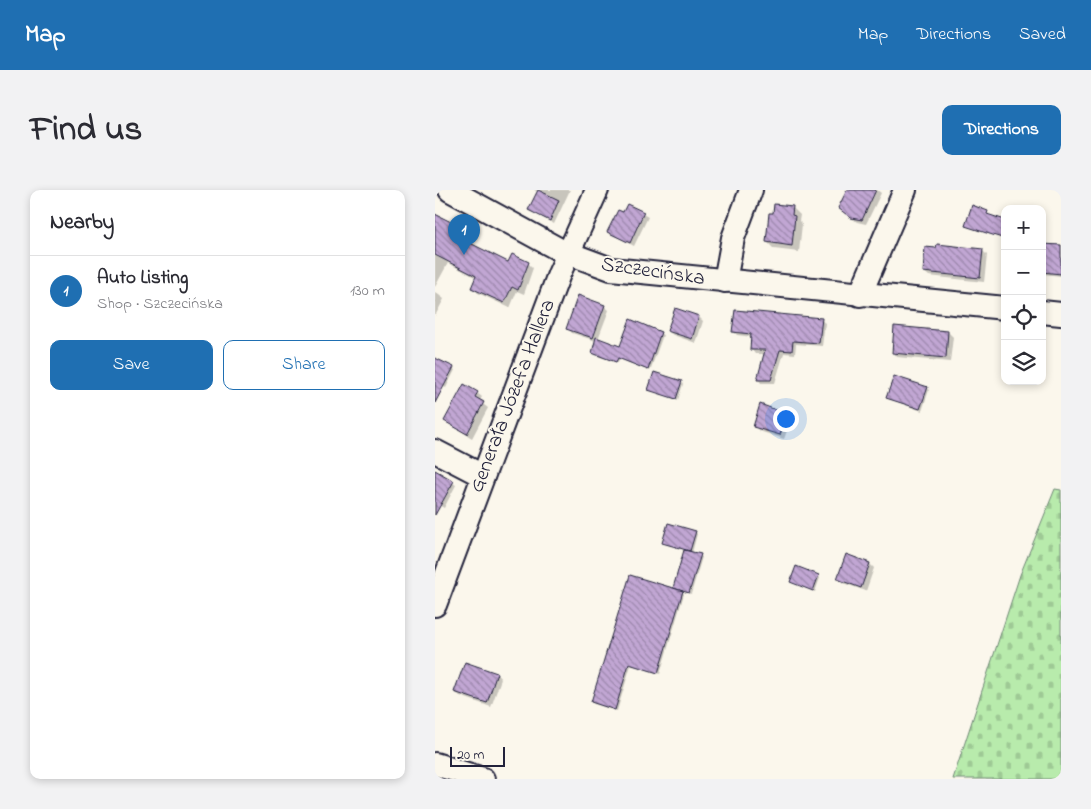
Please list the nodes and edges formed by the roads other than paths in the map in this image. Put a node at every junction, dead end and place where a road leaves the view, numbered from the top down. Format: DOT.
graph roads {
  1 [pos="451,190"];
  2 [pos="597,190"];
  3 [pos="751,190"];
  4 [pos="905,190"];
  5 [pos="567,254"];
  6 [pos="725,281"];
  7 [pos="859,294"];
  8 [pos="1001,308"];
  9 [pos="1046,312"];
  10 [pos="1061,314"];
  11 [pos="435,451"];
  12 [pos="483,476"];
  13 [pos="435,605"];
  14 [pos="435,764"];
  15 [pos="483,779"];
  1 -- 5 [label="street, Szczecińska"];
  2 -- 5 [label="street, Generała Józefa Hallera"];
  3 -- 6 [label="street, Szczecińska"];
  4 -- 7 [label="street"];
  5 -- 6 [label="street, Szczecińska"];
  5 -- 12 [label="street, Generała Józefa Hallera"];
  6 -- 7 [label="street, Szczecińska"];
  7 -- 8 [label="street, Szczecińska"];
  9 -- 10 [label="street"];
  11 -- 12 [label="street"];
  12 -- 13 [label="street, Generała Józefa Hallera"];
  14 -- 15 [label="street"];
}
